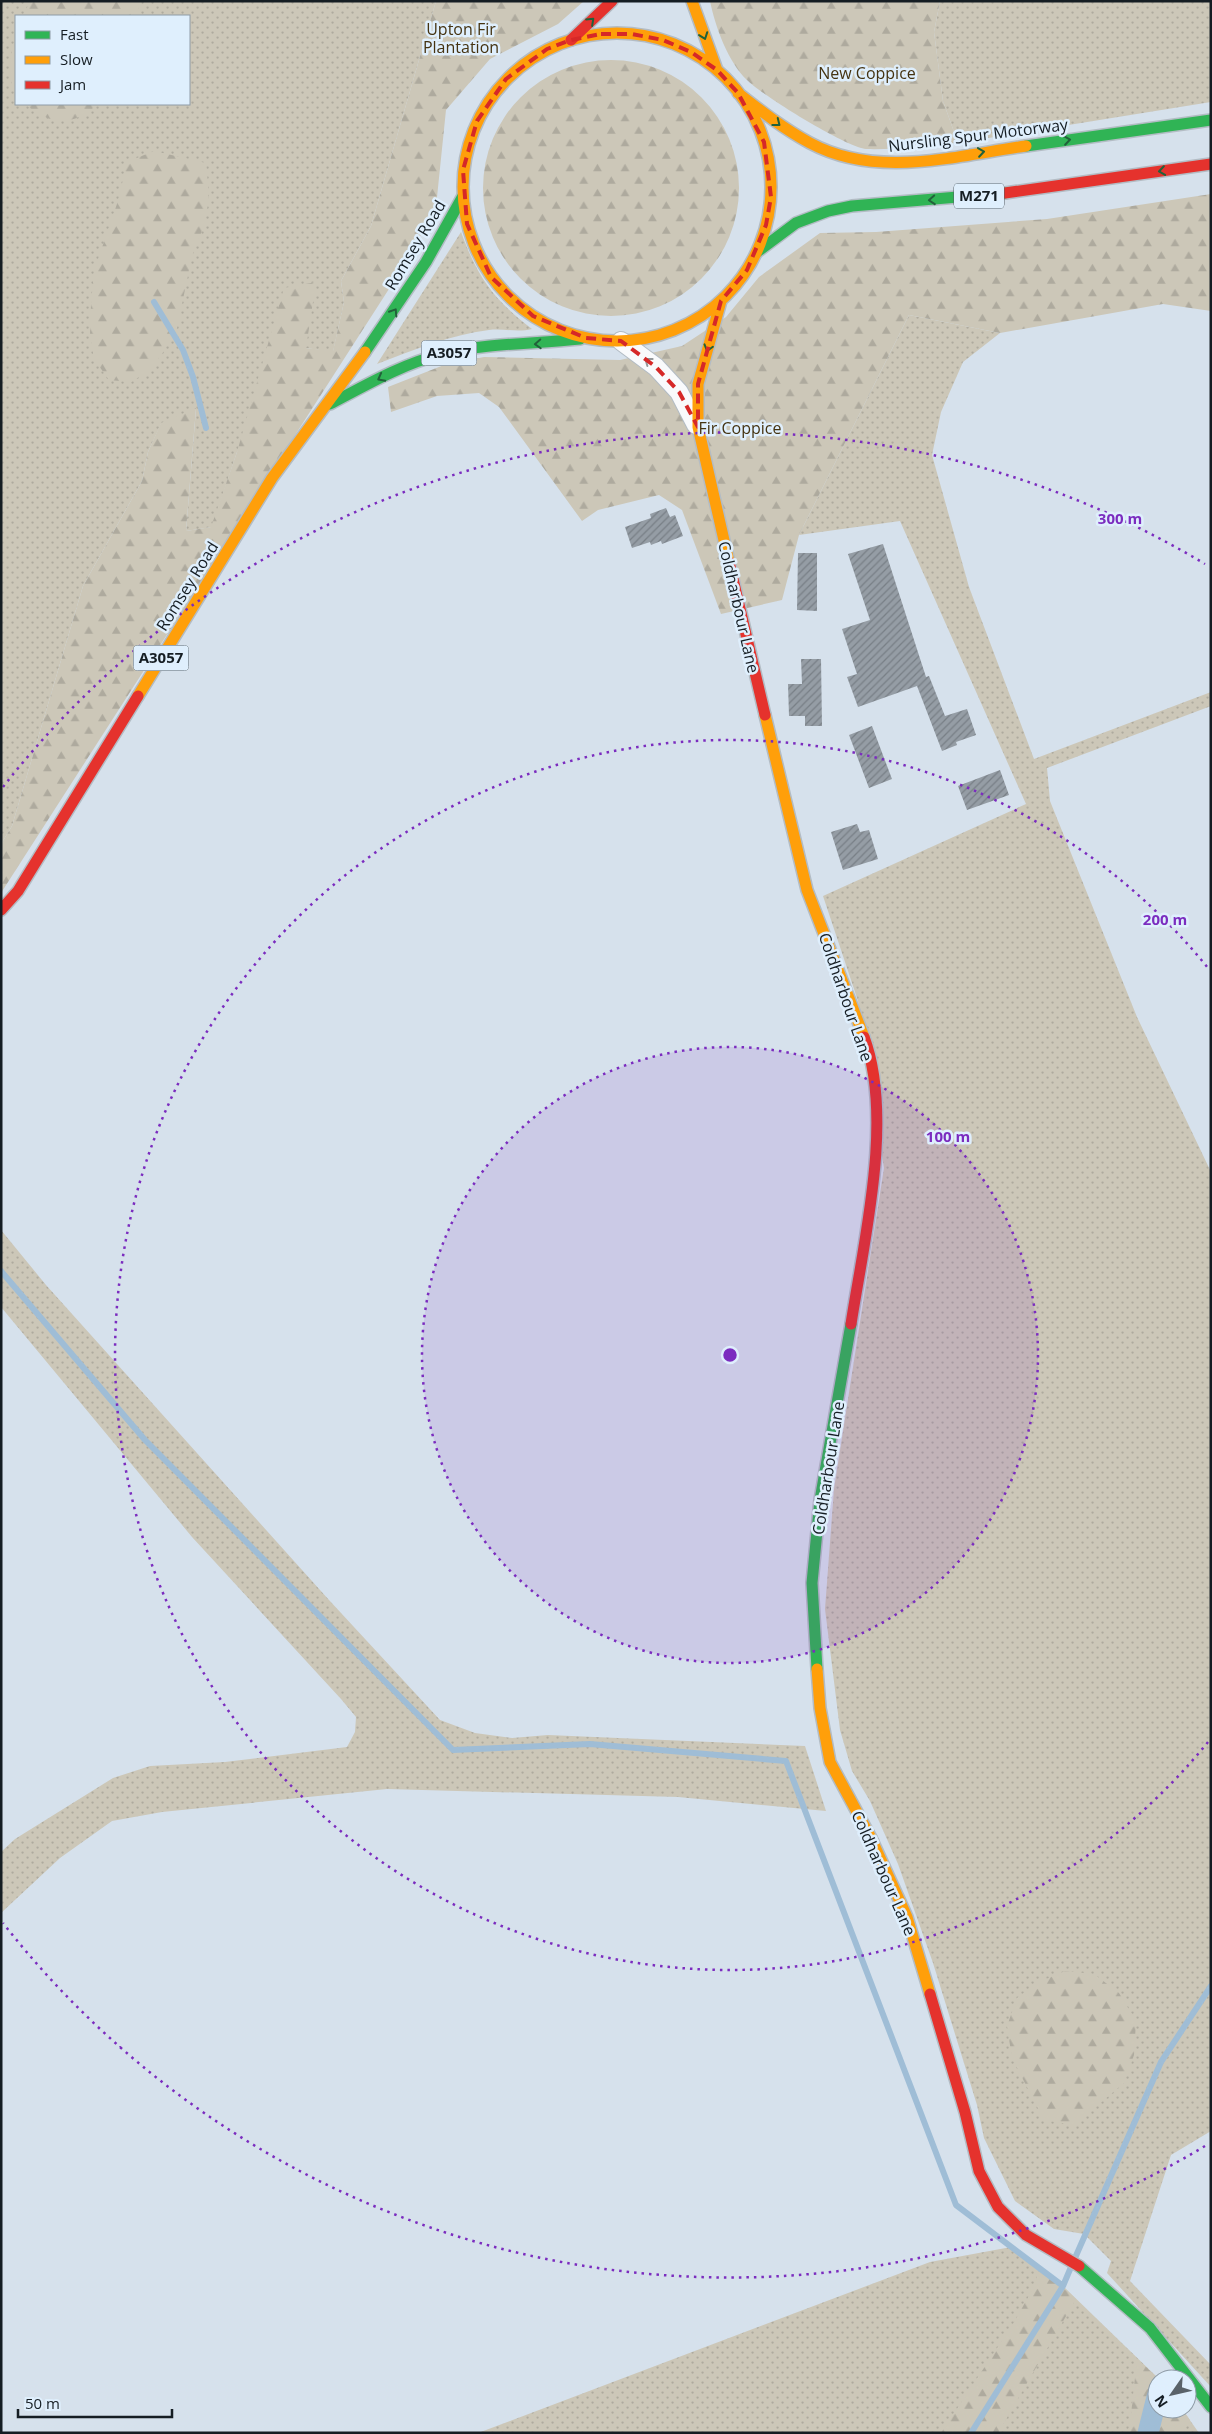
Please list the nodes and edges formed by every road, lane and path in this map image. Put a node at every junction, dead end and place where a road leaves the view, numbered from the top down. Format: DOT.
graph roads {
  1 [pos="612,1"];
  2 [pos="692,1"];
  3 [pos="571,40"];
  4 [pos="717,70"];
  5 [pos="738,92"];
  6 [pos="1211,120"];
  7 [pos="1211,164"];
  8 [pos="463,196"];
  9 [pos="757,252"];
  10 [pos="721,301"];
  11 [pos="586,338"];
  12 [pos="621,341"];
  13 [pos="323,407"];
  14 [pos="698,427"];
  15 [pos="1,910"];
  16 [pos="1211,2407"];
  3 -- 1 [label="main road, one-way"];
  2 -- 4 [label="main road, one-way"];
  3 -- 4 [label="main road"];
  3 -- 8 [label="main road"];
  4 -- 5 [label="main road"];
  5 -- 6 [label="main road, Nursling Spur Motorway, one-way"];
  5 -- 9 [label="main road"];
  7 -- 9 [label="main road, M271, one-way"];
  8 -- 11 [label="main road"];
  13 -- 8 [label="main road, Romsey Road / A3057, one-way"];
  9 -- 10 [label="main road"];
  10 -- 12 [label="main road"];
  10 -- 14 [label="main road, Coldharbour Lane, one-way"];
  11 -- 12 [label="main road"];
  11 -- 13 [label="main road, Romsey Road / A3057, one-way"];
  14 -- 12 [label="street, Coldharbour Lane, one-way"];
  13 -- 15 [label="main road, Romsey Road / A3057"];
  14 -- 16 [label="main road, Coldharbour Lane"];
}
